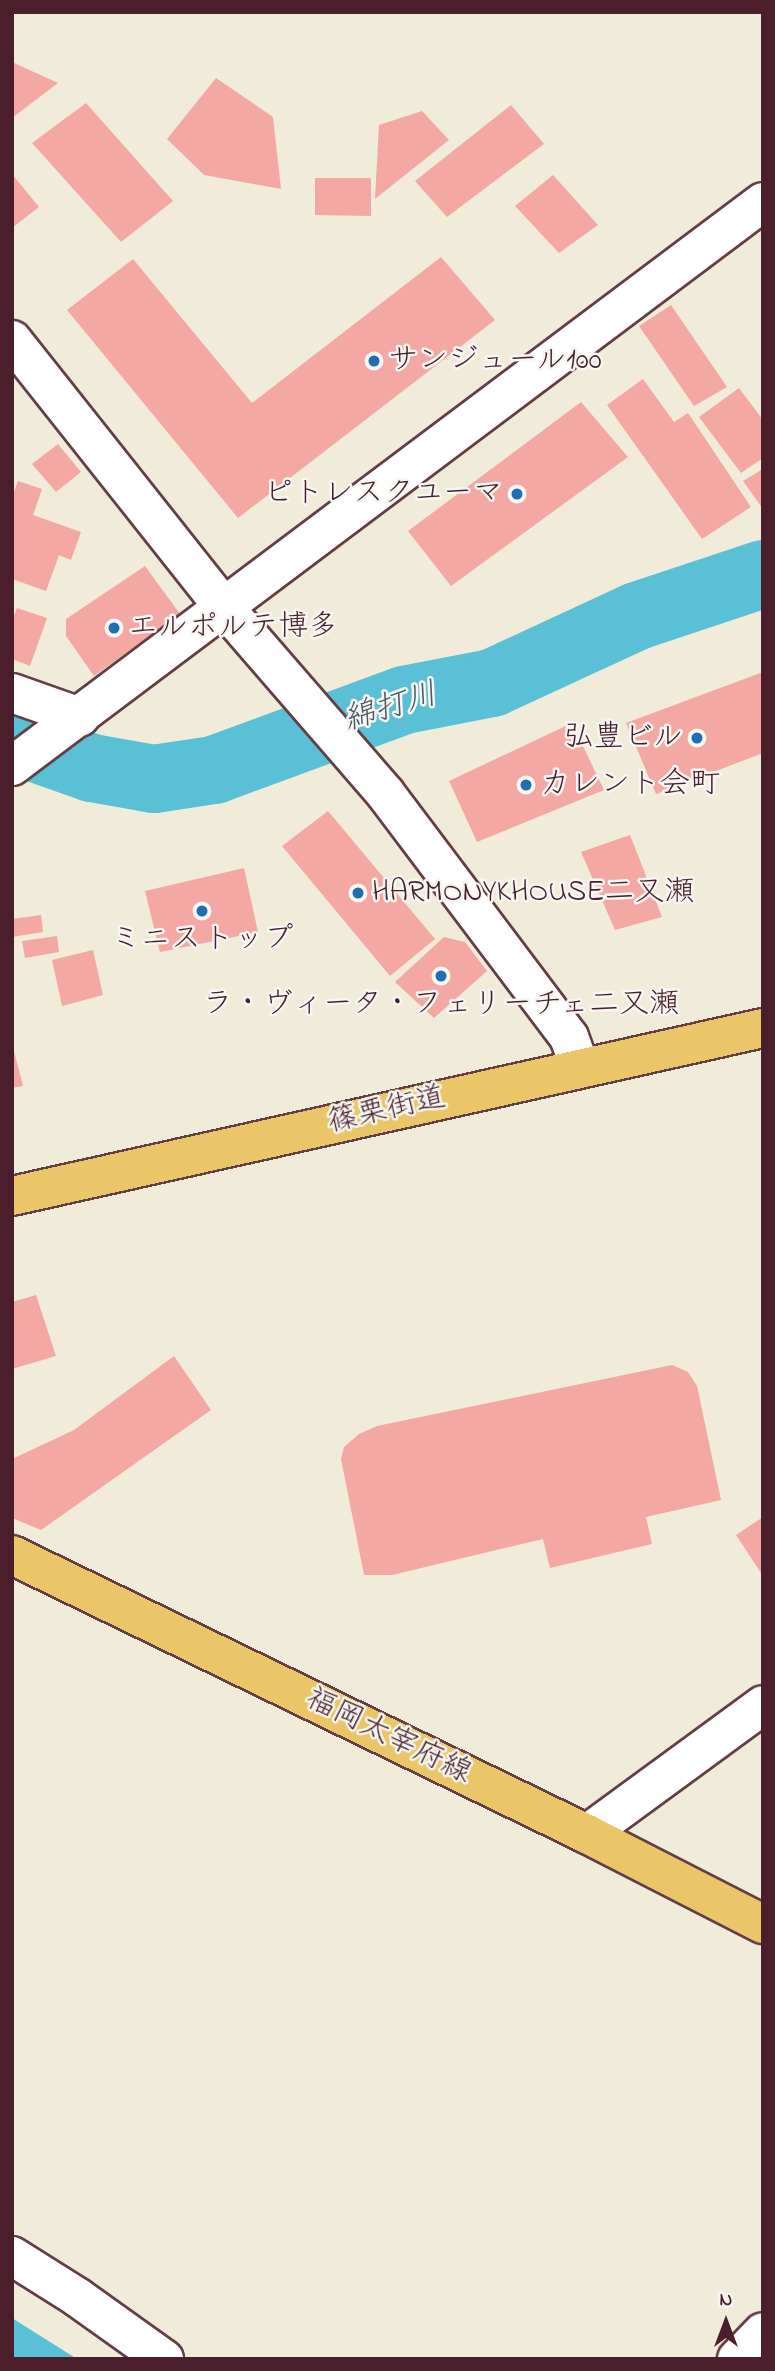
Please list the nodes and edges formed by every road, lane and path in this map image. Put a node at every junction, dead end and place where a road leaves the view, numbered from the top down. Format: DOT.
graph roads {
  1 [pos="763,202"];
  2 [pos="12,340"];
  3 [pos="223,607"];
  4 [pos="12,693"];
  5 [pos="66,727"];
  6 [pos="12,766"];
  7 [pos="763,1028"];
  8 [pos="580,1068"];
  9 [pos="12,1196"];
  10 [pos="12,1555"];
  11 [pos="763,1705"];
  12 [pos="587,1834"];
  13 [pos="763,1924"];
  14 [pos="12,2256"];
  15 [pos="163,2359"];
  1 -- 3 [label="street"];
  2 -- 3 [label="street"];
  3 -- 5 [label="street"];
  3 -- 8 [label="street"];
  4 -- 5 [label="street"];
  5 -- 6 [label="street"];
  7 -- 8 [label="main road, 篠栗街道"];
  8 -- 9 [label="main road, 篠栗街道"];
  10 -- 12 [label="main road, 福岡太宰府線"];
  11 -- 12 [label="street"];
  12 -- 13 [label="main road, 福岡太宰府線"];
  14 -- 15 [label="street"];
}
